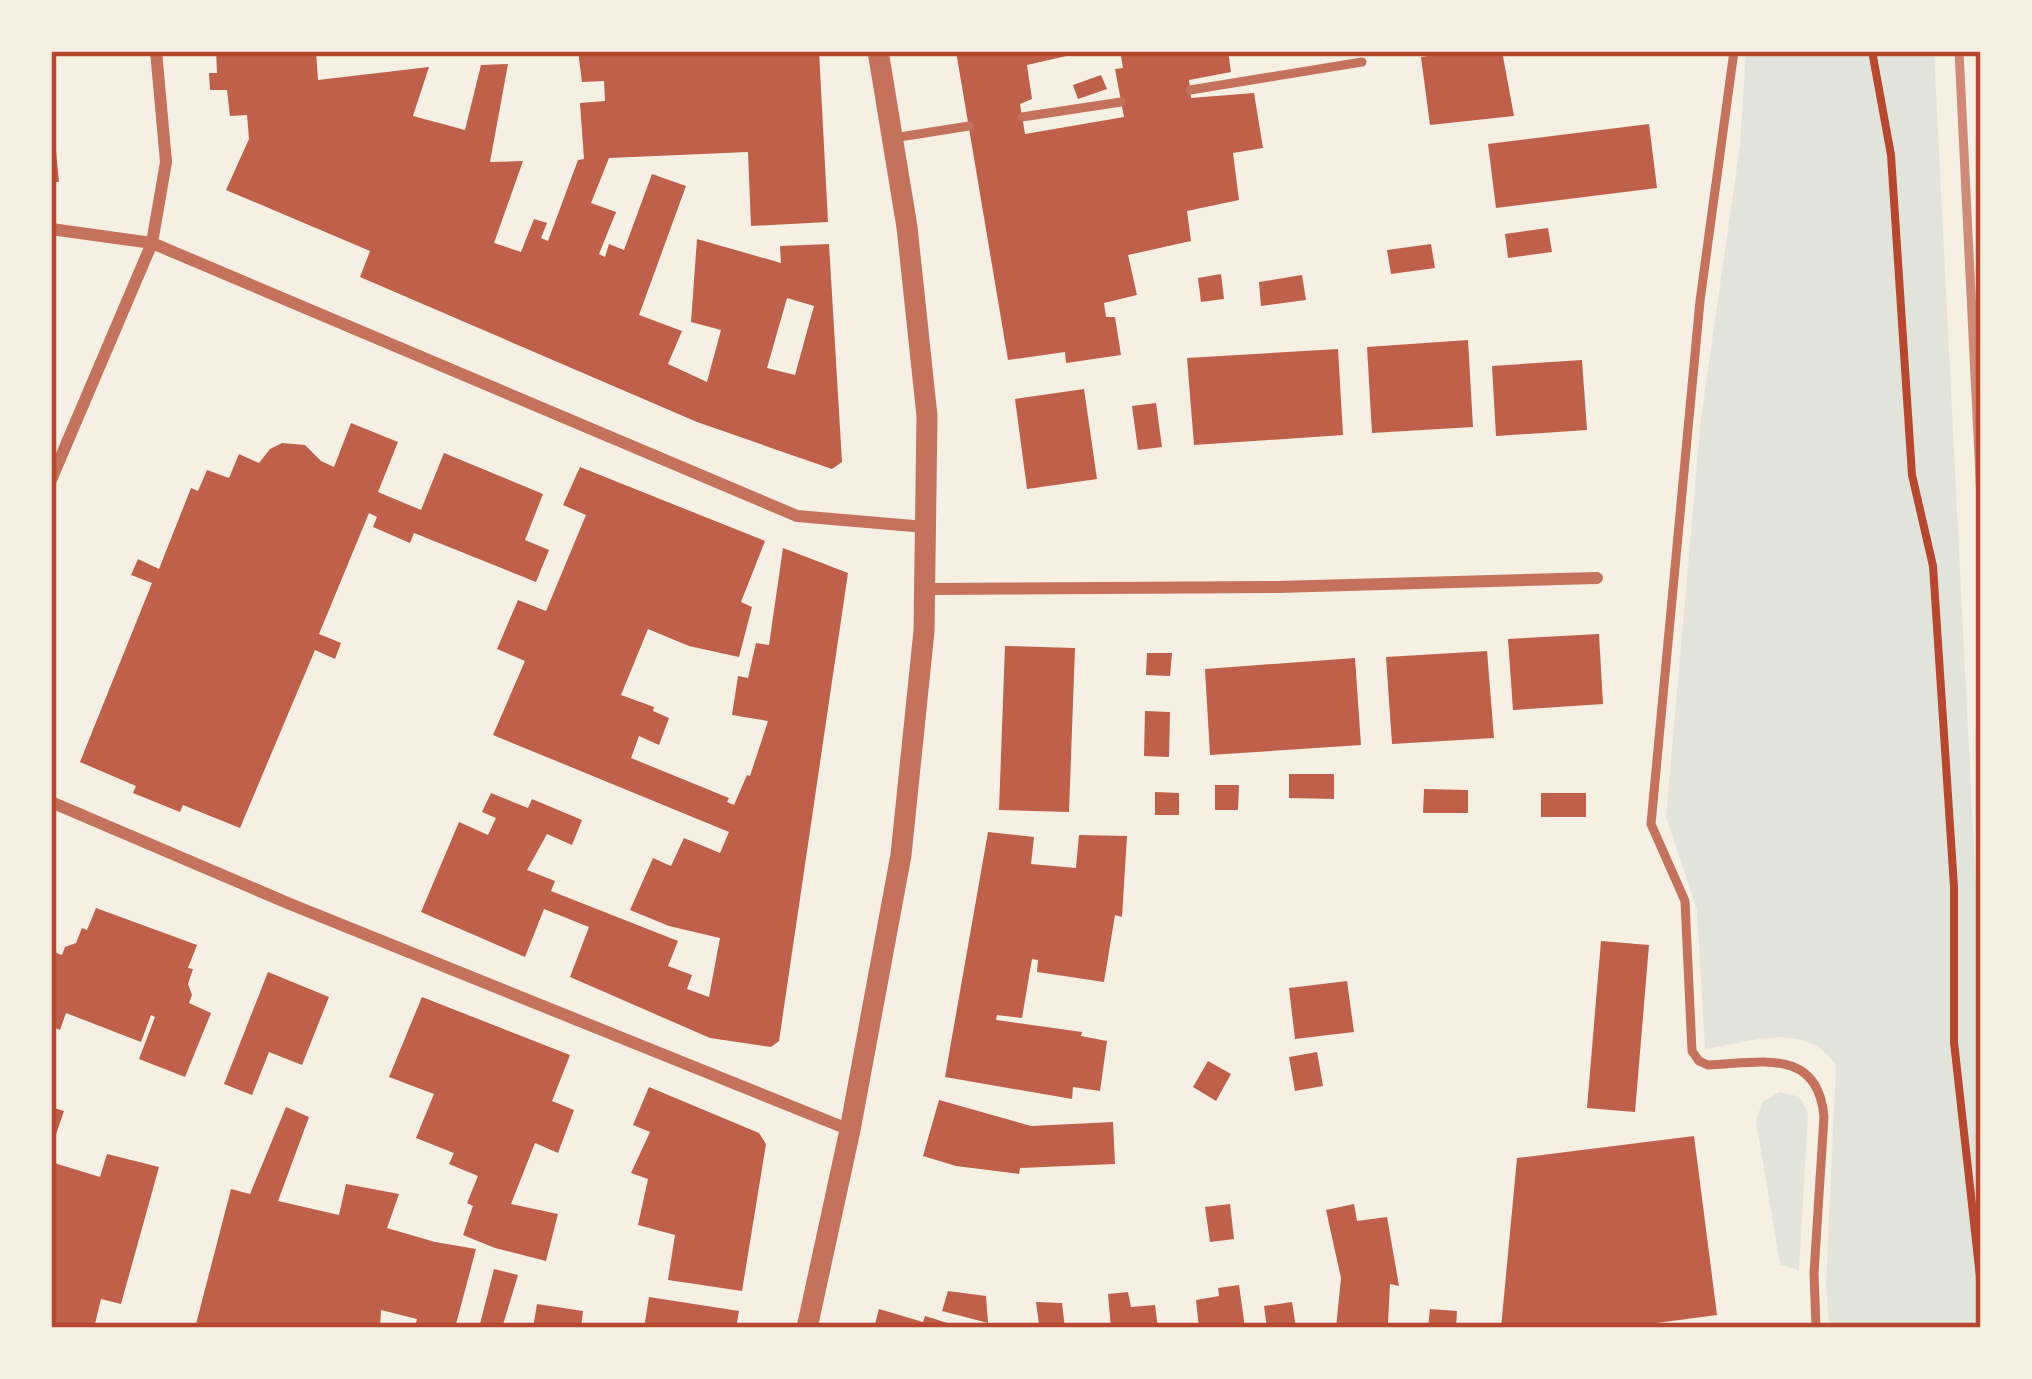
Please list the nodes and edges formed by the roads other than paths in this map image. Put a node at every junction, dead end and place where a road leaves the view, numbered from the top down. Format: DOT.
graph roads {
  1 [pos="156,51"];
  2 [pos="878,51"];
  3 [pos="1734,51"];
  4 [pos="1362,62"];
  5 [pos="1190,90"];
  6 [pos="1121,102"];
  7 [pos="1022,117"];
  8 [pos="969,125"];
  9 [pos="893,137"];
  10 [pos="51,229"];
  11 [pos="152,243"];
  12 [pos="51,480"];
  13 [pos="926,527"];
  14 [pos="1597,578"];
  15 [pos="926,589"];
  16 [pos="51,802"];
  17 [pos="850,1130"];
  18 [pos="807,1328"];
  19 [pos="1816,1328"];
  1 -- 11 [label="street"];
  2 -- 9 [label="street"];
  3 -- 19 [label="lane"];
  4 -- 5 [label="lane"];
  6 -- 7 [label="lane"];
  8 -- 9 [label="lane"];
  9 -- 13 [label="street"];
  10 -- 11 [label="street"];
  11 -- 12 [label="street"];
  11 -- 13 [label="street"];
  13 -- 15 [label="street"];
  14 -- 15 [label="street"];
  15 -- 17 [label="street"];
  16 -- 17 [label="street"];
  17 -- 18 [label="street"];
}
